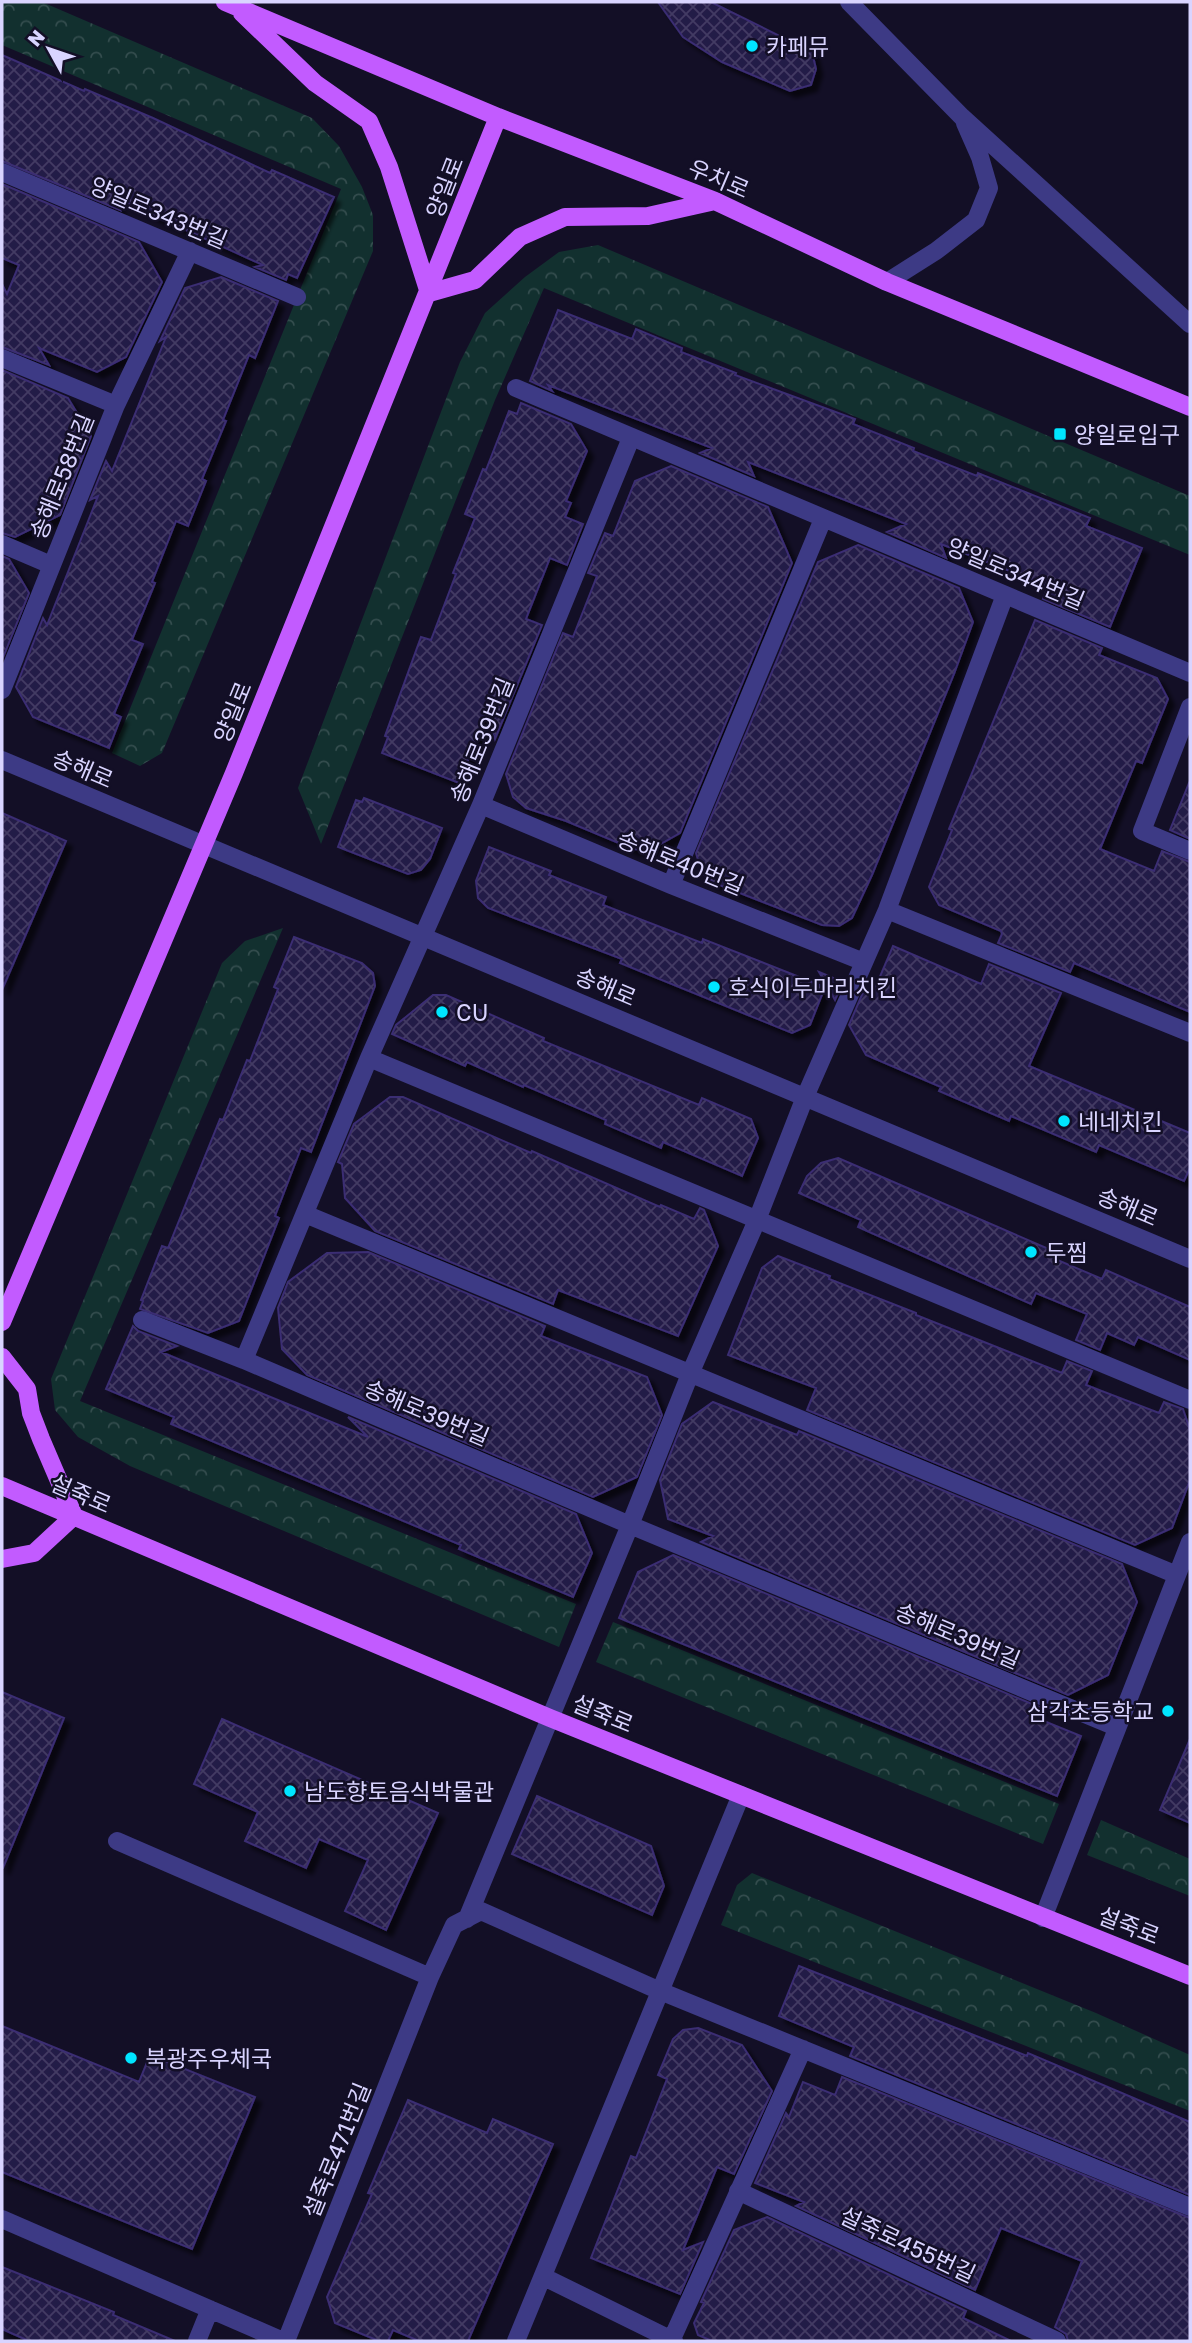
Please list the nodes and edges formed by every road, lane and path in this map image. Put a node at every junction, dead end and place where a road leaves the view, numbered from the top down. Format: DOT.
graph roads {
  1 [pos="849,2"];
  2 [pos="230,4"];
  3 [pos="498,117"];
  4 [pos="962,117"];
  5 [pos="2,172"];
  6 [pos="715,201"];
  7 [pos="190,251"];
  8 [pos="887,282"];
  9 [pos="429,293"];
  10 [pos="297,297"];
  11 [pos="1190,324"];
  12 [pos="2,359"];
  13 [pos="516,388"];
  14 [pos="116,405"];
  15 [pos="1190,407"];
  16 [pos="631,438"];
  17 [pos="823,519"];
  18 [pos="2,544"];
  19 [pos="51,565"];
  20 [pos="1005,595"];
  21 [pos="1190,673"];
  22 [pos="2,690"];
  23 [pos="1190,707"];
  24 [pos="2,760"];
  25 [pos="481,805"];
  26 [pos="204,845"];
  27 [pos="1190,851"];
  28 [pos="671,885"];
  29 [pos="887,910"];
  30 [pos="424,937"];
  31 [pos="864,962"];
  32 [pos="1190,1033"];
  33 [pos="369,1058"];
  34 [pos="805,1097"];
  35 [pos="305,1214"];
  36 [pos="757,1220"];
  37 [pos="1190,1259"];
  38 [pos="142,1320"];
  39 [pos="2,1322"];
  40 [pos="2,1357"];
  41 [pos="244,1360"];
  42 [pos="690,1374"];
  43 [pos="1190,1400"];
  44 [pos="2,1486"];
  45 [pos="74,1516"];
  46 [pos="630,1525"];
  47 [pos="1190,1542"];
  48 [pos="2,1559"];
  49 [pos="1177,1575"];
  50 [pos="550,1718"];
  51 [pos="1116,1727"];
  52 [pos="740,1795"];
  53 [pos="117,1841"];
  54 [pos="1043,1918"];
  55 [pos="467,1919"];
  56 [pos="1190,1976"];
  57 [pos="430,1978"];
  58 [pos="660,1991"];
  59 [pos="803,2049"];
  60 [pos="738,2192"];
  61 [pos="1190,2207"];
  62 [pos="2,2219"];
  63 [pos="544,2277"];
  64 [pos="210,2309"];
  65 [pos="197,2341"];
  66 [pos="285,2341"];
  67 [pos="516,2341"];
  68 [pos="672,2341"];
  69 [pos="1057,2341"];
  1 -- 4 [label="street"];
  2 -- 3 [label="main road, 우치로"];
  2 -- 9 [label="main road"];
  3 -- 6 [label="main road, 우치로"];
  3 -- 9 [label="main road, 양일로"];
  4 -- 8 [label="street"];
  4 -- 11 [label="street"];
  5 -- 7 [label="street, 양일로343번길"];
  6 -- 8 [label="main road, 우치로"];
  6 -- 9 [label="main road"];
  7 -- 10 [label="street, 양일로343번길"];
  7 -- 14 [label="street, 송해로58번길"];
  8 -- 15 [label="main road, 우치로"];
  9 -- 26 [label="main road, 양일로"];
  12 -- 14 [label="street, 송해로58번길"];
  13 -- 16 [label="street, 양일로344번길"];
  14 -- 19 [label="street, 송해로58번길"];
  16 -- 17 [label="street, 양일로344번길"];
  16 -- 25 [label="street, 송해로39번길"];
  17 -- 20 [label="street, 양일로344번길"];
  17 -- 28 [label="street"];
  18 -- 19 [label="street, 송해로58번길"];
  19 -- 22 [label="street, 송해로58번길"];
  20 -- 21 [label="street, 양일로344번길"];
  20 -- 29 [label="street"];
  23 -- 27 [label="street"];
  24 -- 26 [label="street, 송해로"];
  25 -- 28 [label="street, 송해로40번길"];
  25 -- 30 [label="street, 송해로39번길"];
  26 -- 30 [label="street, 송해로"];
  26 -- 39 [label="main road, 양일로"];
  28 -- 31 [label="street, 송해로40번길"];
  29 -- 31 [label="street"];
  29 -- 32 [label="street"];
  30 -- 33 [label="street, 송해로39번길"];
  30 -- 34 [label="street, 송해로"];
  31 -- 34 [label="street"];
  33 -- 35 [label="street, 송해로39번길"];
  33 -- 36 [label="street"];
  34 -- 36 [label="street"];
  34 -- 37 [label="street, 송해로"];
  35 -- 41 [label="street, 송해로39번길"];
  35 -- 42 [label="street"];
  36 -- 42 [label="street"];
  36 -- 43 [label="street"];
  38 -- 41 [label="street, 송해로39번길"];
  40 -- 45 [label="main road"];
  41 -- 46 [label="street, 송해로39번길"];
  42 -- 46 [label="street"];
  42 -- 49 [label="street"];
  44 -- 45 [label="main road, 설죽로"];
  45 -- 48 [label="main road"];
  45 -- 50 [label="main road, 설죽로"];
  46 -- 50 [label="street, 설죽로471번길"];
  46 -- 51 [label="street, 송해로39번길"];
  47 -- 49 [label="street"];
  49 -- 51 [label="street"];
  50 -- 52 [label="main road, 설죽로"];
  50 -- 55 [label="street, 설죽로471번길"];
  51 -- 54 [label="street"];
  52 -- 54 [label="main road, 설죽로"];
  52 -- 58 [label="street"];
  53 -- 57 [label="street"];
  54 -- 56 [label="main road, 설죽로"];
  55 -- 57 [label="street, 설죽로471번길"];
  55 -- 58 [label="street"];
  57 -- 66 [label="street, 설죽로471번길"];
  58 -- 59 [label="street"];
  58 -- 63 [label="street"];
  59 -- 60 [label="street"];
  59 -- 61 [label="street"];
  60 -- 68 [label="street"];
  60 -- 69 [label="street, 설죽로455번길"];
  62 -- 64 [label="street, 설죽로471번길"];
  63 -- 67 [label="street"];
  63 -- 68 [label="street"];
  64 -- 65 [label="street"];
  64 -- 66 [label="street, 설죽로471번길"];
}
